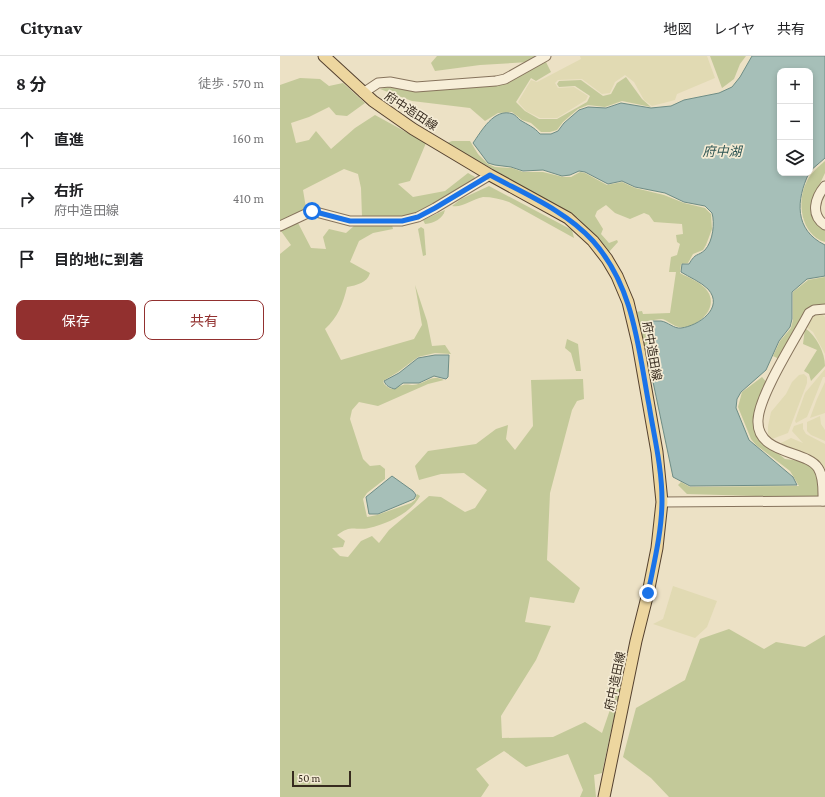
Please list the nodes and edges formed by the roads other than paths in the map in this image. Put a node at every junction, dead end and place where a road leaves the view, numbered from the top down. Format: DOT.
graph roads {
  1 [pos="324,56"];
  2 [pos="546,56"];
  3 [pos="364,93"];
  4 [pos="490,175"];
  5 [pos="825,186"];
  6 [pos="825,225"];
  7 [pos="280,226"];
  8 [pos="825,309"];
  9 [pos="824,501"];
  10 [pos="662,502"];
  11 [pos="604,797"];
  1 -- 3 [label="main road, 府中造田線"];
  2 -- 3 [label="street"];
  3 -- 4 [label="main road, 府中造田線"];
  4 -- 7 [label="street"];
  4 -- 10 [label="main road, 府中造田線"];
  5 -- 6 [label="street"];
  8 -- 9 [label="street"];
  9 -- 10 [label="street"];
  10 -- 11 [label="main road, 府中造田線"];
}
